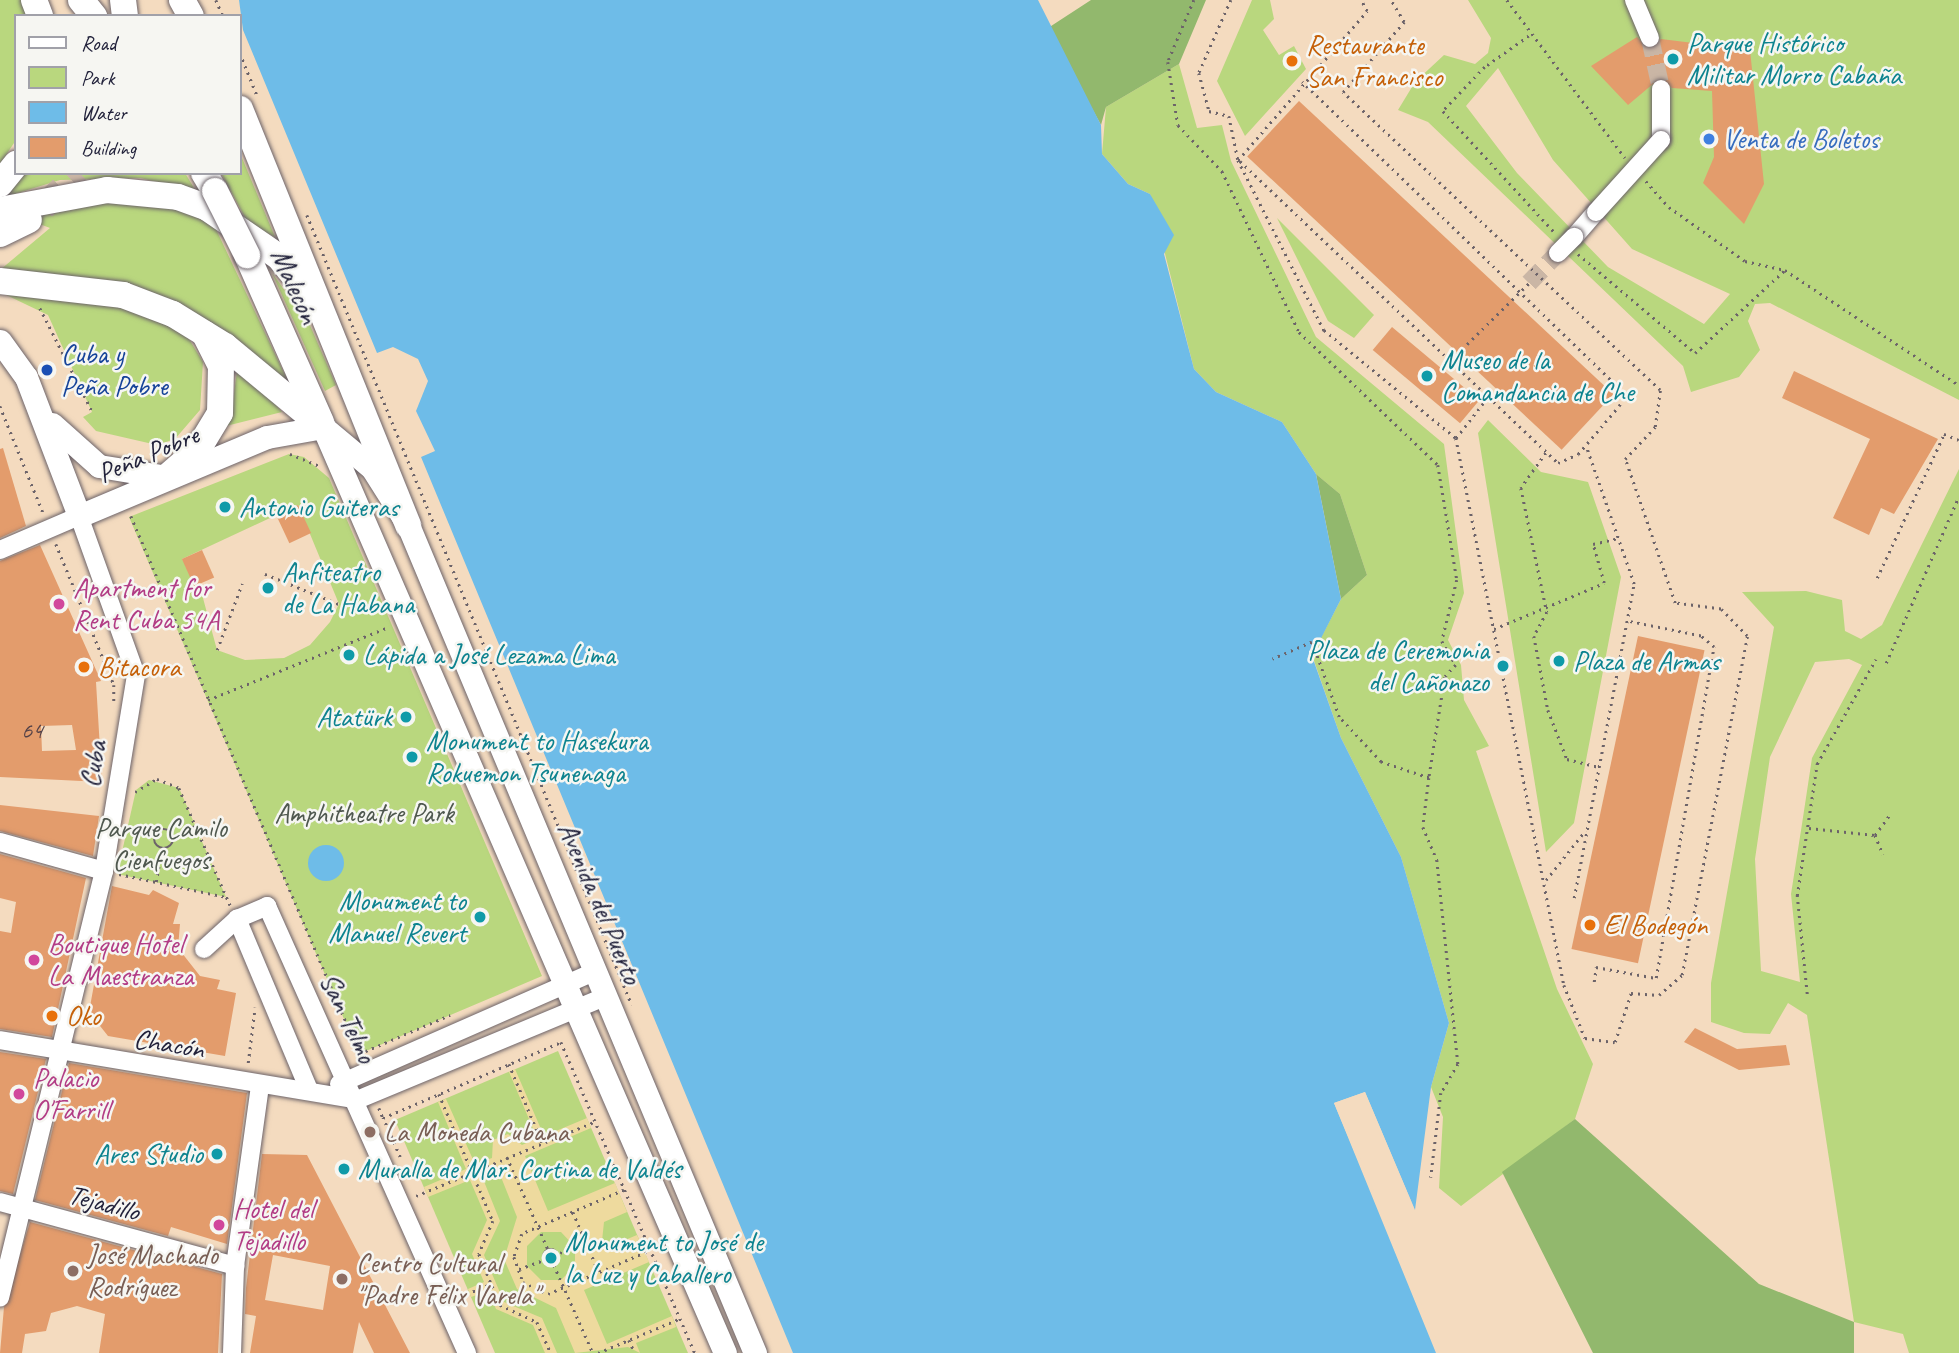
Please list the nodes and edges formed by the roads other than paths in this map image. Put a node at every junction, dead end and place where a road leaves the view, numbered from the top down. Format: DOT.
graph roads {
  1 [pos="81,0"];
  2 [pos="1634,0"];
  3 [pos="92,14"];
  4 [pos="1650,38"];
  5 [pos="1661,89"];
  6 [pos="250,106"];
  7 [pos="14,166"];
  8 [pos="209,182"];
  9 [pos="0,184"];
  10 [pos="0,210"];
  11 [pos="29,220"];
  12 [pos="0,234"];
  13 [pos="1558,253"];
  14 [pos="0,281"];
  15 [pos="330,320"];
  16 [pos="201,330"];
  17 [pos="0,341"];
  18 [pos="34,395"];
  19 [pos="323,427"];
  20 [pos="169,475"];
  21 [pos="79,516"];
  22 [pos="408,525"];
  23 [pos="0,550"];
  24 [pos="0,842"];
  25 [pos="111,873"];
  26 [pos="237,919"];
  27 [pos="204,948"];
  28 [pos="594,972"];
  29 [pos="566,984"];
  30 [pos="605,997"];
  31 [pos="577,1009"];
  32 [pos="0,1040"];
  33 [pos="55,1053"];
  34 [pos="347,1076"];
  35 [pos="253,1084"];
  36 [pos="309,1090"];
  37 [pos="331,1092"];
  38 [pos="357,1100"];
  39 [pos="0,1202"];
  40 [pos="18,1207"];
  41 [pos="234,1266"];
  42 [pos="0,1297"];
  43 [pos="232,1353"];
  44 [pos="467,1353"];
  45 [pos="724,1353"];
  46 [pos="755,1353"];
  1 -- 3 [label="highway"];
  2 -- 4 [label="street"];
  5 -- 13 [label="street, bridge"];
  6 -- 15 [label="highway, Malecón"];
  7 -- 9 [label="highway"];
  8 -- 19 [label="highway, Malecón, bridge"];
  10 -- 15 [label="highway"];
  11 -- 12 [label="highway"];
  14 -- 16 [label="highway"];
  15 -- 22 [label="highway, Avenida del Puerto"];
  16 -- 19 [label="highway"];
  16 -- 20 [label="highway"];
  17 -- 18 [label="main road, Cuba"];
  18 -- 20 [label="main road"];
  18 -- 21 [label="main road, Cuba"];
  19 -- 20 [label="main road, Peña Pobre"];
  19 -- 22 [label="main road"];
  19 -- 29 [label="main road"];
  20 -- 21 [label="main road, Peña Pobre"];
  21 -- 23 [label="street, Peña Pobre"];
  21 -- 25 [label="street, Cuba"];
  22 -- 28 [label="main road, Avenida del Puerto"];
  24 -- 25 [label="street"];
  25 -- 33 [label="street, Cuba"];
  26 -- 27 [label="street"];
  26 -- 34 [label="street, San Telmo"];
  26 -- 36 [label="street"];
  28 -- 29 [label="street"];
  28 -- 30 [label="main road, Avenida del Puerto"];
  29 -- 31 [label="main road"];
  29 -- 34 [label="street"];
  30 -- 31 [label="street"];
  30 -- 46 [label="main road, Avenida del Puerto"];
  31 -- 38 [label="street"];
  31 -- 45 [label="main road"];
  32 -- 33 [label="street, Chacón"];
  33 -- 35 [label="street, Chacón"];
  33 -- 40 [label="street, Cuba"];
  34 -- 37 [label="street"];
  34 -- 38 [label="street, San Telmo"];
  35 -- 36 [label="street, Chacón"];
  35 -- 41 [label="street"];
  36 -- 37 [label="street, Chacón"];
  37 -- 38 [label="street, Chacón"];
  38 -- 44 [label="street, San Telmo"];
  39 -- 40 [label="street, Tejadillo"];
  40 -- 41 [label="street, Tejadillo"];
  40 -- 42 [label="street, Cuba"];
  41 -- 43 [label="street"];
}
